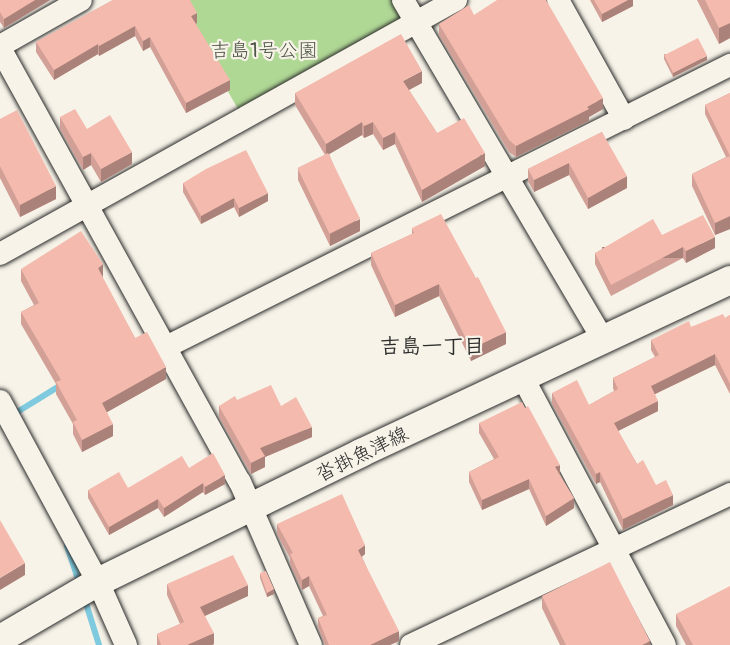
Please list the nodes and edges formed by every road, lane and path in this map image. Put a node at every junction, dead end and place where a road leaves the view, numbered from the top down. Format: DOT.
graph roads {
  1 [pos="81,0"];
  2 [pos="403,0"];
  3 [pos="456,0"];
  4 [pos="558,0"];
  5 [pos="416,22"];
  6 [pos="0,47"];
  7 [pos="730,65"];
  8 [pos="624,119"];
  9 [pos="508,178"];
  10 [pos="87,205"];
  11 [pos="0,254"];
  12 [pos="730,280"];
  13 [pos="603,340"];
  14 [pos="166,347"];
  15 [pos="524,378"];
  16 [pos="0,401"];
  17 [pos="730,494"];
  18 [pos="252,508"];
  19 [pos="616,550"];
  20 [pos="98,582"];
  21 [pos="0,639"];
  22 [pos="126,645"];
  23 [pos="311,645"];
  24 [pos="411,645"];
  25 [pos="665,645"];
  1 -- 6 [label="street"];
  2 -- 5 [label="street"];
  3 -- 5 [label="street"];
  4 -- 8 [label="street"];
  5 -- 9 [label="street"];
  5 -- 10 [label="street"];
  6 -- 10 [label="street"];
  7 -- 8 [label="street"];
  8 -- 9 [label="street"];
  9 -- 13 [label="street"];
  9 -- 14 [label="street"];
  10 -- 11 [label="street"];
  10 -- 14 [label="street"];
  12 -- 13 [label="main road, 沓掛魚津線"];
  13 -- 15 [label="main road, 沓掛魚津線"];
  14 -- 18 [label="street"];
  15 -- 18 [label="main road, 沓掛魚津線"];
  15 -- 19 [label="street"];
  16 -- 20 [label="street"];
  17 -- 19 [label="street"];
  18 -- 20 [label="main road, 沓掛魚津線"];
  18 -- 23 [label="street"];
  19 -- 24 [label="street"];
  19 -- 25 [label="street"];
  20 -- 21 [label="main road, 沓掛魚津線"];
  20 -- 22 [label="street"];
}
